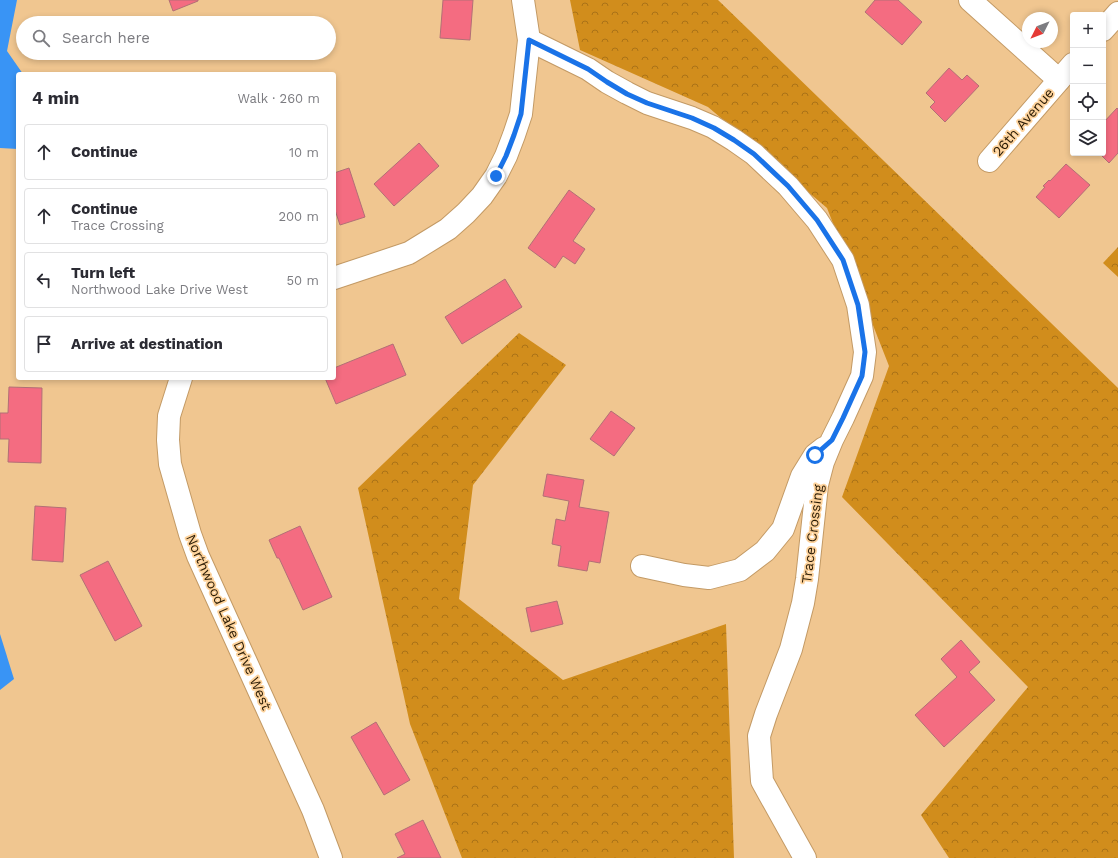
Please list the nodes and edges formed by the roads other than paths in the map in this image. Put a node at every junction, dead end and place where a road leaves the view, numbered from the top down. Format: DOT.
graph roads {
  1 [pos="523,0"];
  2 [pos="970,0"];
  3 [pos="1118,13"];
  4 [pos="1106,27"];
  5 [pos="529,40"];
  6 [pos="1066,72"];
  7 [pos="989,161"];
  8 [pos="336,277"];
  9 [pos="180,380"];
  10 [pos="832,440"];
  11 [pos="642,566"];
  12 [pos="331,858"];
  13 [pos="805,858"];
  1 -- 5 [label="street"];
  2 -- 6 [label="street"];
  3 -- 4 [label="street"];
  5 -- 8 [label="street"];
  5 -- 10 [label="street, Trace Crossing"];
  6 -- 7 [label="street, 26th Avenue"];
  9 -- 12 [label="street, Northwood Lake Drive West"];
  10 -- 11 [label="street"];
  10 -- 13 [label="street, Trace Crossing"];
}
